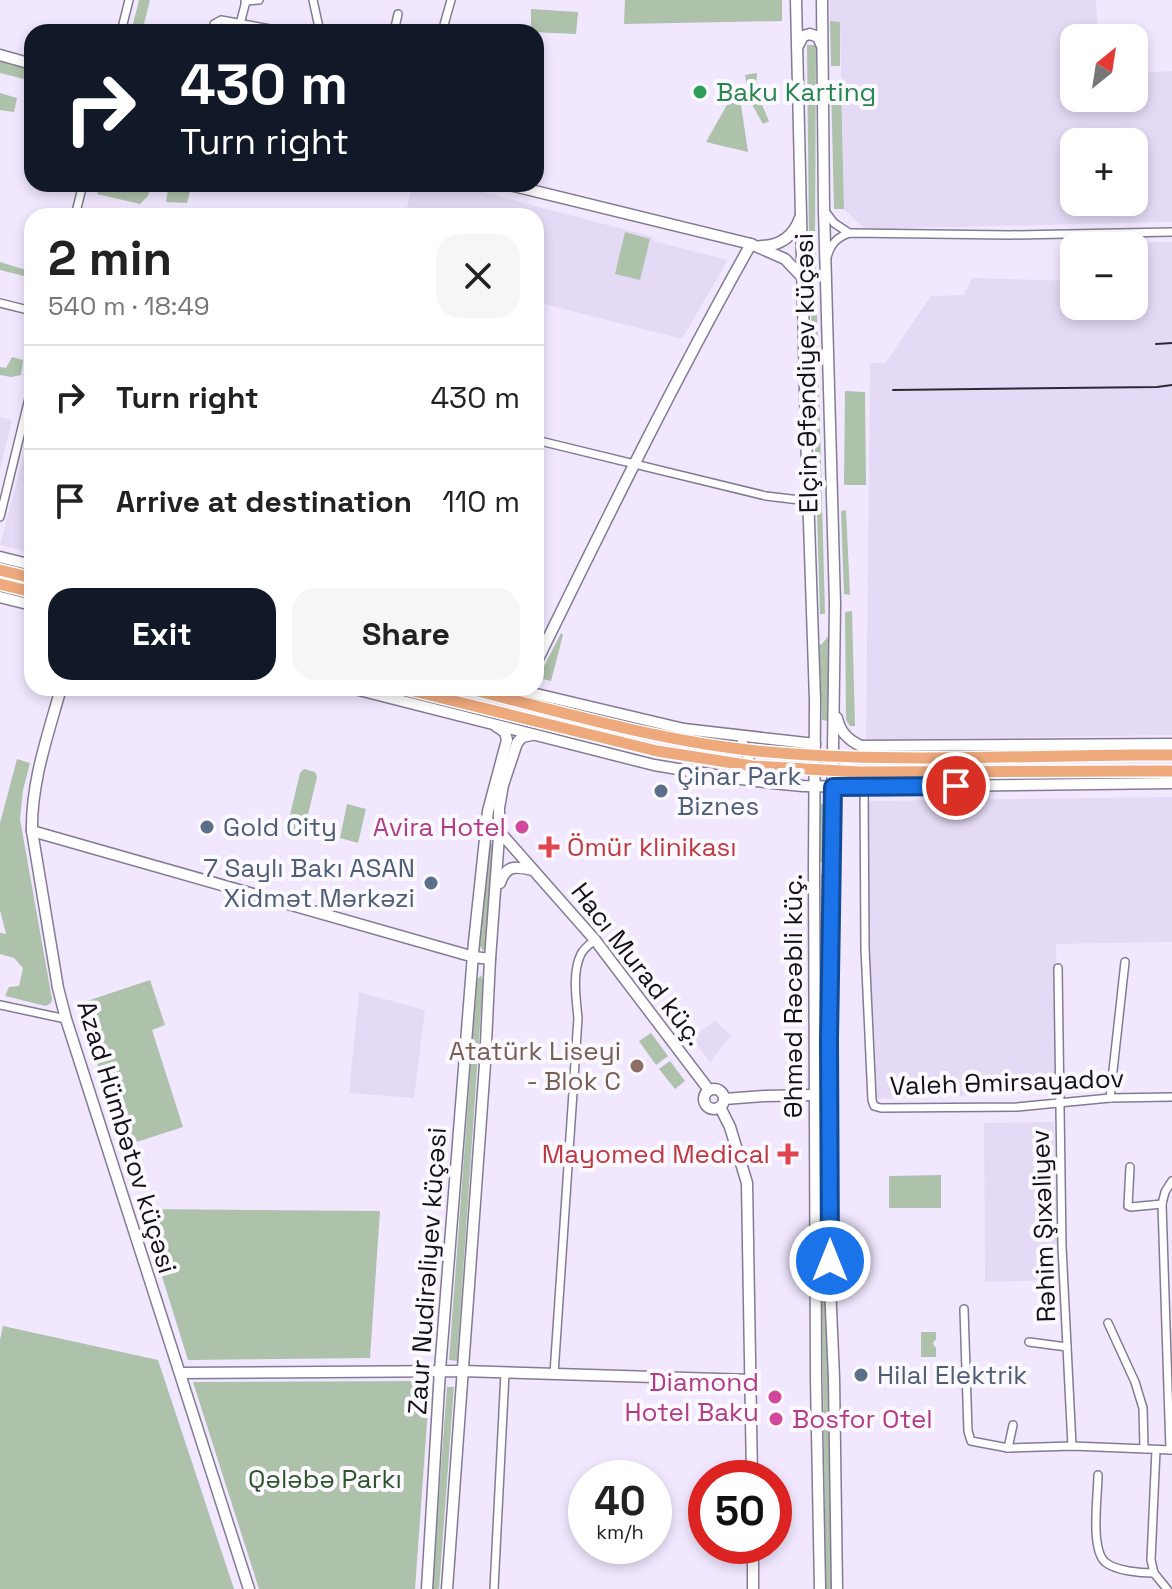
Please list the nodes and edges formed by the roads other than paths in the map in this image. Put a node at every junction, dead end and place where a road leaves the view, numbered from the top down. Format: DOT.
graph roads {
  1 [pos="129,0"];
  2 [pos="259,0"];
  3 [pos="313,0"];
  4 [pos="451,0"];
  5 [pos="796,0"];
  6 [pos="822,0"];
  7 [pos="245,1"];
  8 [pos="398,14"];
  9 [pos="123,24"];
  10 [pos="214,24"];
  11 [pos="240,24"];
  12 [pos="318,24"];
  13 [pos="396,24"];
  14 [pos="444,24"];
  15 [pos="798,48"];
  16 [pos="823,48"];
  17 [pos="0,55"];
  18 [pos="24,62"];
  19 [pos="539,192"];
  20 [pos="801,209"];
  21 [pos="824,210"];
  22 [pos="1172,232"];
  23 [pos="849,233"];
  24 [pos="751,244"];
  25 [pos="826,260"];
  26 [pos="803,278"];
  27 [pos="0,303"];
  28 [pos="24,309"];
  29 [pos="24,419"];
  30 [pos="544,442"];
  31 [pos="634,465"];
  32 [pos="808,501"];
  33 [pos="0,517"];
  34 [pos="0,557"];
  35 [pos="24,563"];
  36 [pos="0,570"];
  37 [pos="24,576"];
  38 [pos="0,584"];
  39 [pos="24,590"];
  40 [pos="0,597"];
  41 [pos="24,603"];
  42 [pos="835,604"];
  43 [pos="812,612"];
  44 [pos="544,647"];
  45 [pos="544,695"];
  46 [pos="59,696"];
  47 [pos="382,696"];
  48 [pos="433,696"];
  49 [pos="498,696"];
  50 [pos="835,703"];
  51 [pos="496,726"];
  52 [pos="532,735"];
  53 [pos="724,735"];
  54 [pos="815,744"];
  55 [pos="1172,744"];
  56 [pos="834,745"];
  57 [pos="921,747"];
  58 [pos="1172,755"];
  59 [pos="1172,771"];
  60 [pos="726,777"];
  61 [pos="1172,783"];
  62 [pos="815,786"];
  63 [pos="925,786"];
  64 [pos="833,787"];
  65 [pos="864,787"];
  66 [pos="32,831"];
  67 [pos="499,831"];
  68 [pos="484,842"];
  69 [pos="814,866"];
  70 [pos="831,866"];
  71 [pos="533,870"];
  72 [pos="496,896"];
  73 [pos="595,940"];
  74 [pos="474,957"];
  75 [pos="490,959"];
  76 [pos="1125,962"];
  77 [pos="1058,968"];
  78 [pos="0,1005"];
  79 [pos="66,1019"];
  80 [pos="815,1039"];
  81 [pos="829,1040"];
  82 [pos="709,1090"];
  83 [pos="815,1095"];
  84 [pos="1172,1097"];
  85 [pos="1110,1098"];
  86 [pos="722,1103"];
  87 [pos="1059,1103"];
  88 [pos="1130,1167"];
  89 [pos="1172,1181"];
  90 [pos="1162,1204"];
  91 [pos="964,1309"];
  92 [pos="1108,1323"];
  93 [pos="1029,1342"];
  94 [pos="1067,1347"];
  95 [pos="440,1370"];
  96 [pos="462,1371"];
  97 [pos="181,1373"];
  98 [pos="505,1373"];
  99 [pos="554,1374"];
  100 [pos="751,1380"];
  101 [pos="1013,1425"];
  102 [pos="1072,1446"];
  103 [pos="1008,1448"];
  104 [pos="1144,1449"];
  105 [pos="1156,1450"];
  106 [pos="1171,1450"];
  107 [pos="752,1460"];
  108 [pos="1098,1475"];
  109 [pos="753,1564"];
  110 [pos="1154,1573"];
  111 [pos="249,1589"];
  112 [pos="427,1589"];
  113 [pos="447,1589"];
  114 [pos="494,1589"];
  115 [pos="753,1589"];
  116 [pos="820,1589"];
  117 [pos="837,1589"];
  118 [pos="1167,1589"];
  1 -- 9 [label="street"];
  2 -- 7 [label="street"];
  3 -- 12 [label="street"];
  4 -- 14 [label="street"];
  5 -- 15 [label="street, Elçin Əfəndiyev küçəsi"];
  6 -- 16 [label="street, Elçin Əfəndiyev küçəsi"];
  7 -- 11 [label="street"];
  8 -- 13 [label="street"];
  10 -- 11 [label="street"];
  15 -- 16 [label="street"];
  15 -- 20 [label="street, Elçin Əfəndiyev küçəsi"];
  16 -- 21 [label="street, Elçin Əfəndiyev küçəsi"];
  17 -- 18 [label="street"];
  19 -- 24 [label="street"];
  20 -- 24 [label="street"];
  20 -- 26 [label="street, Elçin Əfəndiyev küçəsi"];
  21 -- 23 [label="street"];
  21 -- 25 [label="street, Elçin Əfəndiyev küçəsi"];
  22 -- 23 [label="street"];
  23 -- 25 [label="street"];
  24 -- 26 [label="street"];
  24 -- 31 [label="street"];
  25 -- 42 [label="street, Elçin Əfəndiyev küçəsi"];
  26 -- 32 [label="street, Elçin Əfəndiyev küçəsi"];
  27 -- 28 [label="street"];
  29 -- 33 [label="street"];
  30 -- 31 [label="street"];
  31 -- 32 [label="street"];
  31 -- 44 [label="street"];
  32 -- 43 [label="street, Elçin Əfəndiyev küçəsi"];
  34 -- 35 [label="street"];
  36 -- 37 [label="main road"];
  38 -- 39 [label="main road"];
  40 -- 41 [label="street"];
  42 -- 43 [label="street"];
  42 -- 50 [label="street, Elçin Əfəndiyev küçəsi"];
  43 -- 54 [label="street, Elçin Əfəndiyev küçəsi"];
  45 -- 53 [label="street"];
  46 -- 66 [label="street, Azad Hümbətov küçəsi"];
  47 -- 51 [label="street"];
  48 -- 59 [label="main road, bridge"];
  49 -- 58 [label="main road, bridge"];
  50 -- 56 [label="street, Elçin Əfəndiyev küçəsi"];
  50 -- 57 [label="street"];
  51 -- 52 [label="street"];
  51 -- 68 [label="street, Zaur Nudirəliyev küçəsi"];
  52 -- 60 [label="street"];
  52 -- 67 [label="street, Zaur Nudirəliyev küçəsi"];
  53 -- 54 [label="street"];
  53 -- 60 [label="street"];
  54 -- 62 [label="street, Əhməd Rəcəbli küç."];
  55 -- 57 [label="street"];
  56 -- 64 [label="street, Əhməd Rəcəbli küç."];
  57 -- 63 [label="street"];
  60 -- 62 [label="street"];
  61 -- 63 [label="street"];
  62 -- 64 [label="street"];
  62 -- 69 [label="street, Əhməd Rəcəbli küç."];
  63 -- 65 [label="street"];
  64 -- 65 [label="street"];
  64 -- 70 [label="street, Əhməd Rəcəbli küç."];
  65 -- 87 [label="street, Valeh Əmirsayadov"];
  66 -- 74 [label="street"];
  66 -- 79 [label="street, Azad Hümbətov küçəsi"];
  67 -- 68 [label="street"];
  67 -- 71 [label="street, Hacı Murad küç."];
  67 -- 72 [label="street, Zaur Nudirəliyev küçəsi"];
  68 -- 74 [label="street, Zaur Nudirəliyev küçəsi"];
  69 -- 70 [label="street"];
  69 -- 80 [label="street, Əhməd Rəcəbli küç."];
  70 -- 81 [label="street, Əhməd Rəcəbli küç."];
  71 -- 72 [label="street"];
  71 -- 73 [label="street, Hacı Murad küç."];
  72 -- 75 [label="street, Zaur Nudirəliyev küçəsi"];
  73 -- 82 [label="street, Hacı Murad küç."];
  73 -- 99 [label="street"];
  74 -- 75 [label="street"];
  74 -- 95 [label="street, Zaur Nudirəliyev küçəsi"];
  75 -- 96 [label="street, Zaur Nudirəliyev küçəsi"];
  76 -- 85 [label="street"];
  77 -- 87 [label="street, Rəhim Şıxəliyev"];
  78 -- 79 [label="street"];
  79 -- 97 [label="street, Azad Hümbətov küçəsi"];
  80 -- 81 [label="street"];
  80 -- 83 [label="street, Əhməd Rəcəbli küç."];
  81 -- 117 [label="street, Əhməd Rəcəbli küç."];
  82 -- 86 [label="street"];
  82 -- 86 [label="street"];
  83 -- 86 [label="street"];
  83 -- 116 [label="street, Əhməd Rəcəbli küç."];
  84 -- 85 [label="street, Valeh Əmirsayadov"];
  85 -- 87 [label="street, Valeh Əmirsayadov"];
  86 -- 100 [label="street"];
  87 -- 94 [label="street, Rəhim Şıxəliyev"];
  88 -- 90 [label="street"];
  89 -- 90 [label="street"];
  90 -- 106 [label="street"];
  91 -- 103 [label="street"];
  92 -- 104 [label="street"];
  93 -- 94 [label="street, Rəhim Şıxəliyev"];
  94 -- 102 [label="street, Rəhim Şıxəliyev"];
  95 -- 96 [label="street"];
  95 -- 97 [label="street"];
  95 -- 112 [label="street, Zaur Nudirəliyev küçəsi"];
  96 -- 98 [label="street"];
  96 -- 113 [label="street, Zaur Nudirəliyev küçəsi"];
  97 -- 111 [label="street, Azad Hümbətov küçəsi"];
  98 -- 99 [label="street"];
  98 -- 114 [label="street"];
  99 -- 100 [label="street"];
  100 -- 107 [label="street"];
  101 -- 103 [label="street"];
  102 -- 103 [label="street"];
  102 -- 104 [label="street"];
  104 -- 105 [label="street"];
  105 -- 106 [label="street"];
  105 -- 110 [label="street"];
  108 -- 110 [label="street"];
  109 -- 115 [label="street"];
  110 -- 118 [label="street"];
}
